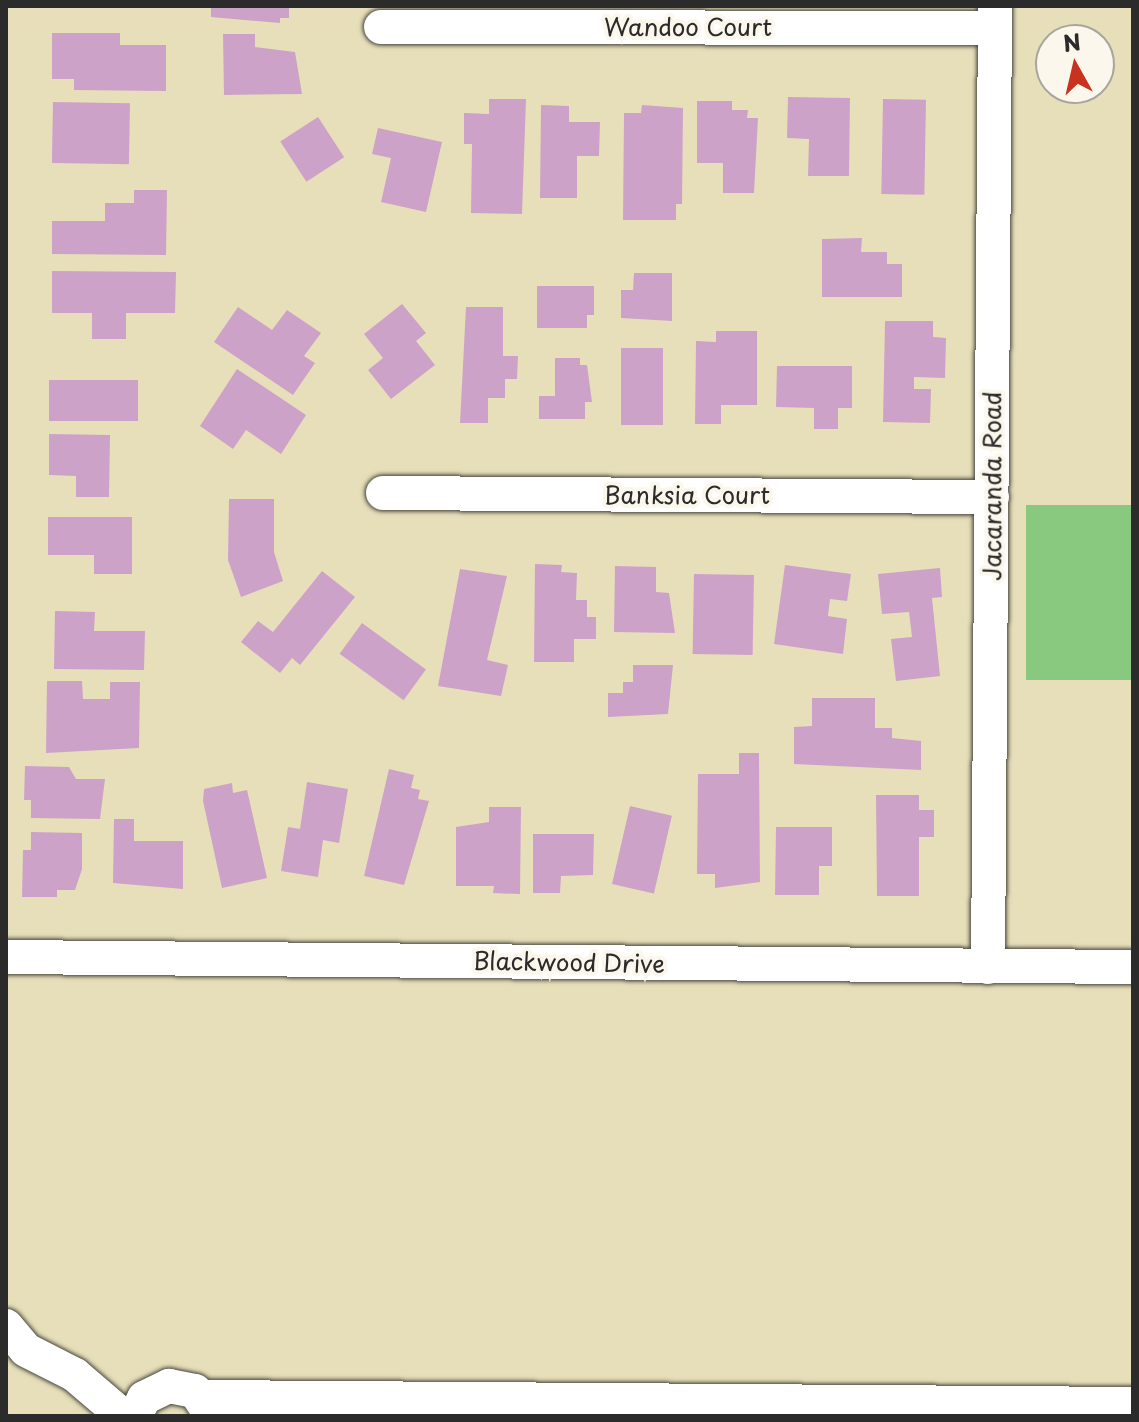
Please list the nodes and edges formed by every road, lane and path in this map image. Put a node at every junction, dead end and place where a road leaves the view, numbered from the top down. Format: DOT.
graph roads {
  1 [pos="995,17"];
  2 [pos="381,27"];
  3 [pos="383,493"];
  4 [pos="992,497"];
  5 [pos="6,957"];
  6 [pos="988,967"];
  7 [pos="1133,967"];
  8 [pos="6,1326"];
  9 [pos="75,1375"];
  10 [pos="156,1389"];
  11 [pos="268,1393"];
  12 [pos="1133,1404"];
  13 [pos="207,1406"];
  14 [pos="974,1409"];
  15 [pos="123,1416"];
  16 [pos="135,1416"];
  17 [pos="231,1416"];
  1 -- 2 [label="street, Wandoo Court"];
  1 -- 4 [label="street, Jacaranda Road"];
  3 -- 4 [label="street, Banksia Court"];
  4 -- 6 [label="street, Jacaranda Road"];
  5 -- 6 [label="street, Blackwood Drive"];
  6 -- 7 [label="street, Blackwood Drive"];
  8 -- 9 [label="street"];
  9 -- 10 [label="street"];
  9 -- 15 [label="street"];
  10 -- 13 [label="street"];
  10 -- 16 [label="street"];
  11 -- 13 [label="street"];
  11 -- 14 [label="street"];
  11 -- 17 [label="street"];
  12 -- 14 [label="street"];
}
